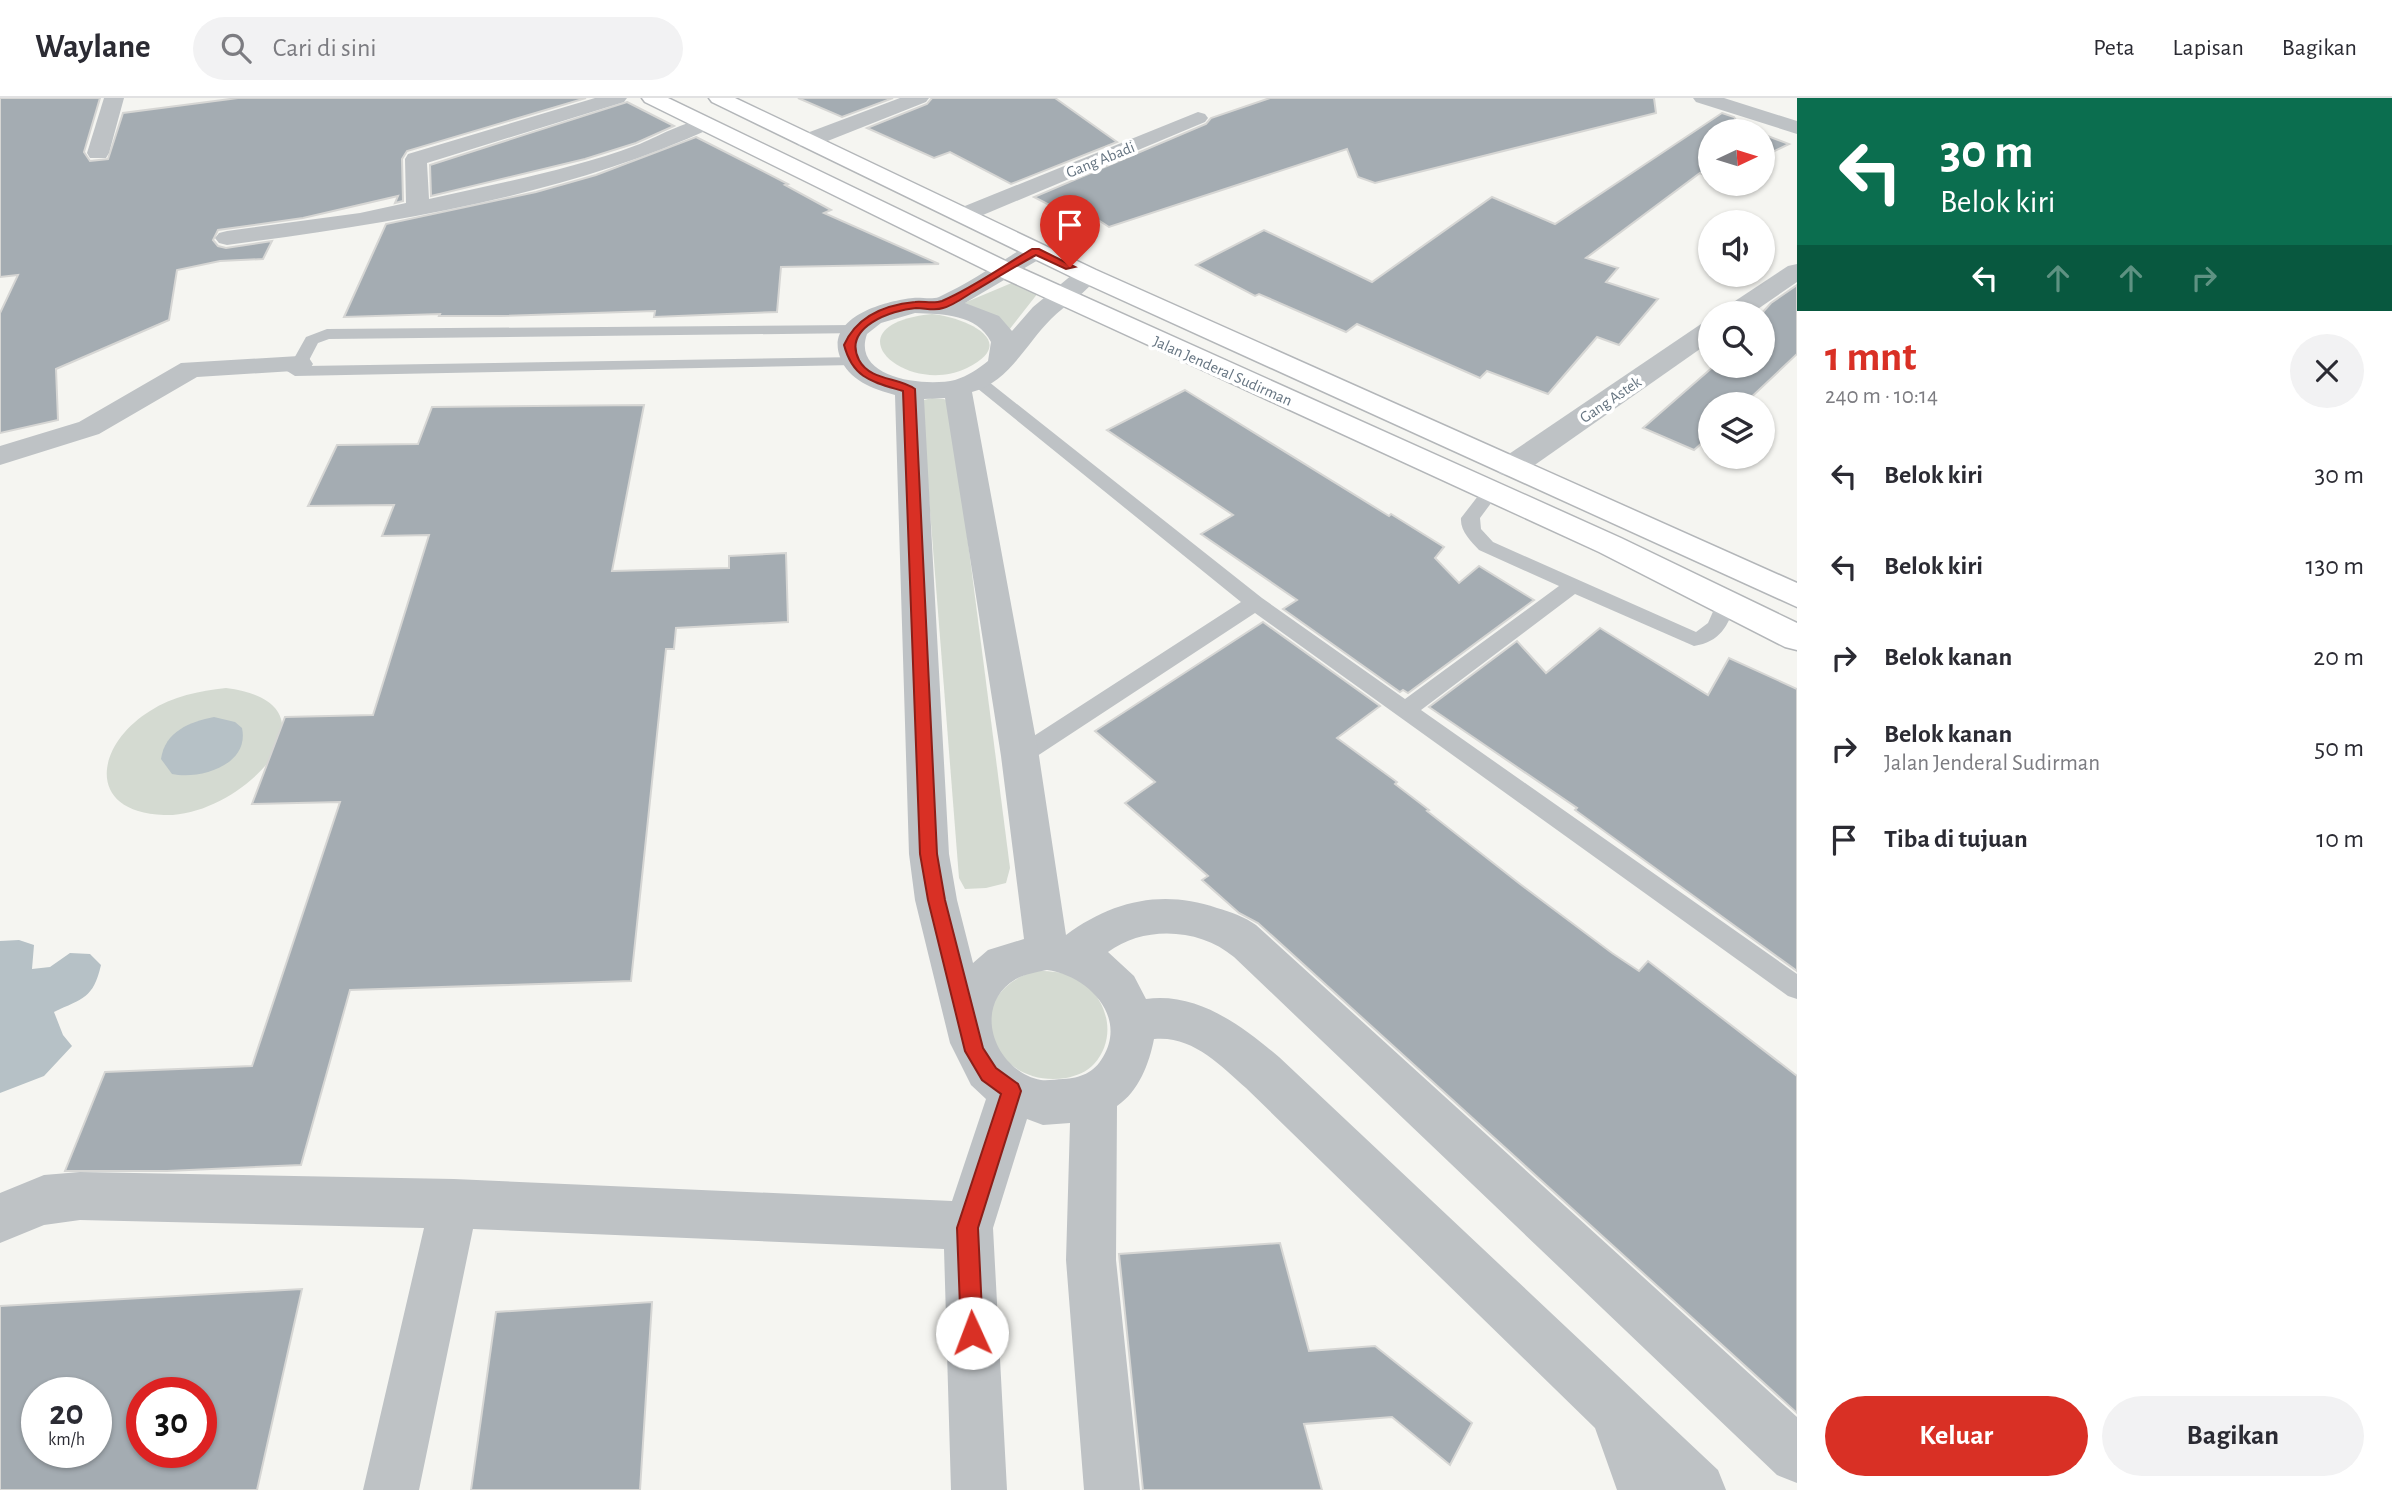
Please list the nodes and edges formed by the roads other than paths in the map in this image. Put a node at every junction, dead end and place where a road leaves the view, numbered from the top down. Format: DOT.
graph roads {
  1 [pos="114,98"];
  2 [pos="617,98"];
  3 [pos="652,98"];
  4 [pos="719,98"];
  5 [pos="919,98"];
  6 [pos="1703,98"];
  7 [pos="1198,118"];
  8 [pos="705,124"];
  9 [pos="1797,128"];
  10 [pos="807,141"];
  11 [pos="98,153"];
  12 [pos="418,208"];
  13 [pos="963,215"];
  14 [pos="227,238"];
  15 [pos="1036,251"];
  16 [pos="1006,271"];
  17 [pos="1797,271"];
  18 [pos="1087,275"];
  19 [pos="1061,297"];
  20 [pos="1753,301"];
  21 [pos="941,306"];
  22 [pos="856,330"];
  23 [pos="1698,338"];
  24 [pos="1003,358"];
  25 [pos="854,360"];
  26 [pos="299,364"];
  27 [pos="968,384"];
  28 [pos="909,389"];
  29 [pos="0,456"];
  30 [pos="1511,467"];
  31 [pos="1491,492"];
  32 [pos="1574,586"];
  33 [pos="1797,596"];
  34 [pos="1255,603"];
  35 [pos="1726,604"];
  36 [pos="1797,638"];
  37 [pos="1404,710"];
  38 [pos="1020,755"];
  39 [pos="1060,953"];
  40 [pos="1797,988"];
  41 [pos="1132,1022"];
  42 [pos="967,1026"];
  43 [pos="1012,1091"];
  44 [pos="1094,1095"];
  45 [pos="454,1204"];
  46 [pos="0,1218"];
  47 [pos="968,1228"];
  48 [pos="1616,1410"];
  49 [pos="1797,1455"];
  50 [pos="391,1490"];
  51 [pos="979,1490"];
  52 [pos="1112,1490"];
  53 [pos="1645,1490"];
  54 [pos="1698,1490"];
  1 -- 11 [label="street"];
  2 -- 12 [label="street"];
  3 -- 8 [label="highway, Jalan Jenderal Sudirman"];
  4 -- 10 [label="highway, Jalan Jenderal Sudirman"];
  5 -- 10 [label="street"];
  6 -- 9 [label="street"];
  7 -- 13 [label="street, Gang Abadi"];
  8 -- 12 [label="street"];
  8 -- 16 [label="highway, Jalan Jenderal Sudirman"];
  10 -- 13 [label="highway, Jalan Jenderal Sudirman"];
  12 -- 14 [label="street"];
  13 -- 15 [label="highway, Jalan Jenderal Sudirman"];
  15 -- 16 [label="street"];
  15 -- 18 [label="highway, Jalan Jenderal Sudirman"];
  16 -- 19 [label="highway, Jalan Jenderal Sudirman"];
  16 -- 21 [label="street"];
  17 -- 20 [label="street"];
  18 -- 19 [label="street"];
  18 -- 30 [label="highway, Jalan Jenderal Sudirman"];
  19 -- 24 [label="street"];
  19 -- 31 [label="highway, Jalan Jenderal Sudirman"];
  21 -- 22 [label="street"];
  21 -- 24 [label="street"];
  22 -- 25 [label="street"];
  22 -- 26 [label="lane"];
  23 -- 30 [label="street, Gang Astek"];
  24 -- 27 [label="street"];
  25 -- 26 [label="lane"];
  25 -- 28 [label="street"];
  26 -- 29 [label="street"];
  27 -- 28 [label="street"];
  27 -- 34 [label="lane"];
  27 -- 38 [label="street"];
  28 -- 42 [label="street"];
  30 -- 33 [label="highway, Jalan Jenderal Sudirman"];
  31 -- 32 [label="lane"];
  31 -- 35 [label="highway, Jalan Jenderal Sudirman"];
  32 -- 35 [label="lane"];
  32 -- 37 [label="lane"];
  34 -- 37 [label="lane"];
  34 -- 38 [label="lane"];
  35 -- 36 [label="highway, Jalan Jenderal Sudirman"];
  37 -- 40 [label="lane"];
  38 -- 39 [label="street"];
  39 -- 41 [label="street"];
  39 -- 42 [label="street"];
  39 -- 49 [label="street"];
  41 -- 44 [label="street"];
  41 -- 48 [label="street"];
  42 -- 43 [label="street"];
  43 -- 44 [label="street"];
  43 -- 47 [label="street"];
  44 -- 52 [label="street"];
  45 -- 46 [label="street"];
  45 -- 47 [label="street"];
  45 -- 50 [label="street"];
  47 -- 51 [label="street"];
  48 -- 53 [label="street"];
  48 -- 54 [label="street"];
}
